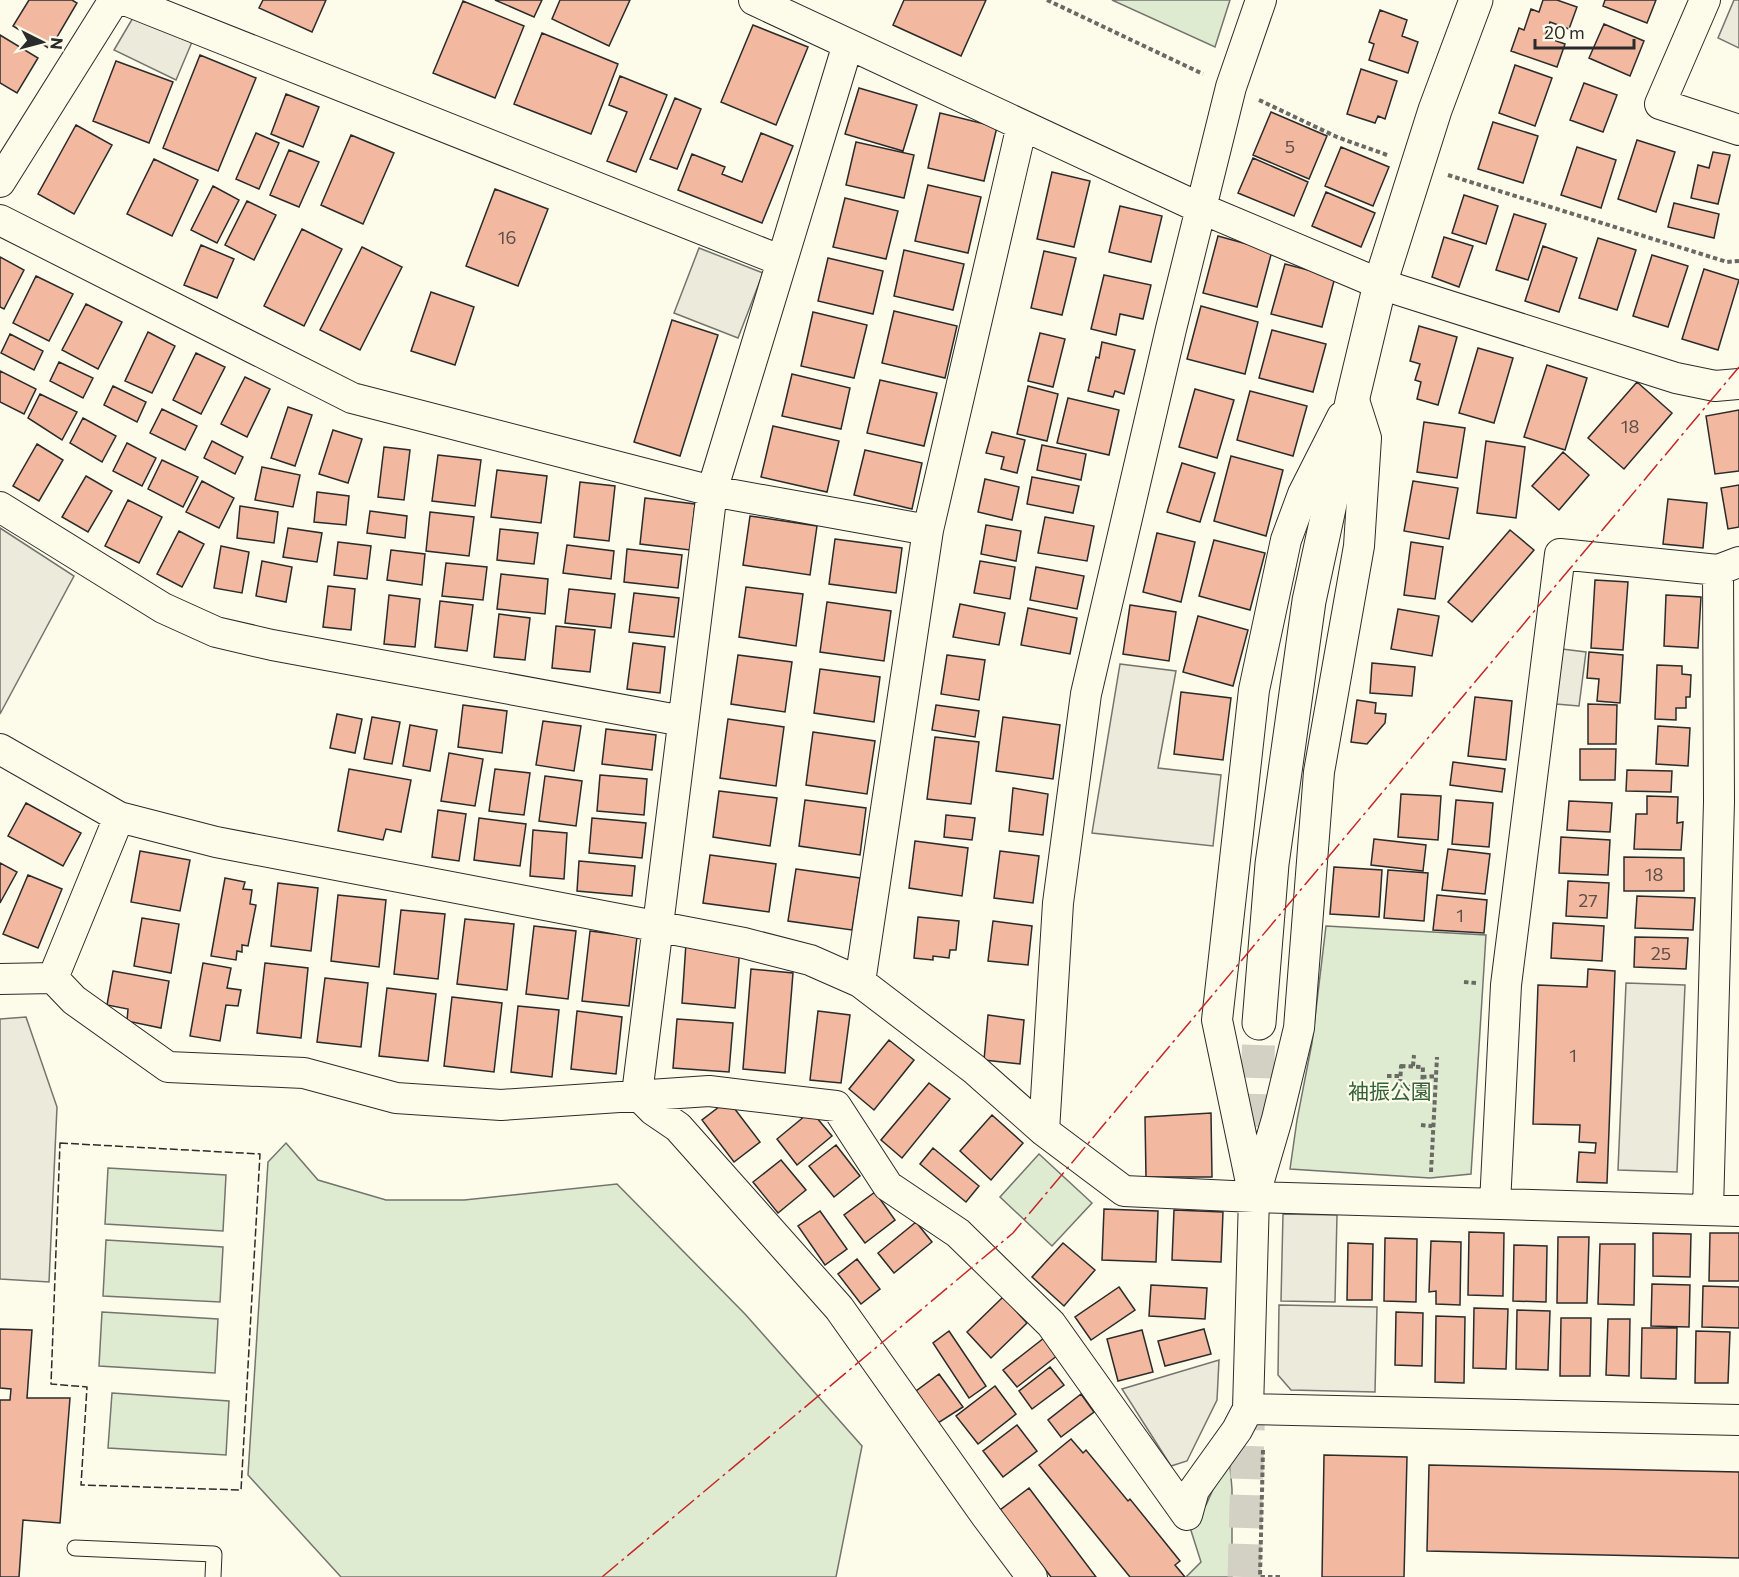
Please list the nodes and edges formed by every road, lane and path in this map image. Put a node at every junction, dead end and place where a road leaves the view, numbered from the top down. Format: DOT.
graph roads {
  1 [pos="114,0"];
  2 [pos="125,0"];
  3 [pos="754,0"];
  4 [pos="1262,0"];
  5 [pos="1476,0"];
  6 [pos="1705,0"];
  7 [pos="848,44"];
  8 [pos="1022,125"];
  9 [pos="1739,130"];
  10 [pos="0,182"];
  11 [pos="1200,208"];
  12 [pos="0,220"];
  13 [pos="782,261"];
  14 [pos="1380,284"];
  15 [pos="1739,384"];
  16 [pos="1353,396"];
  17 [pos="712,491"];
  18 [pos="0,507"];
  19 [pos="928,530"];
  20 [pos="1729,566"];
  21 [pos="682,721"];
  22 [pos="0,749"];
  23 [pos="119,817"];
  24 [pos="658,927"];
  25 [pos="53,978"];
  26 [pos="0,979"];
  27 [pos="860,982"];
  28 [pos="1259,1023"];
  29 [pos="1414,1055"];
  30 [pos="1437,1057"];
  31 [pos="1413,1066"];
  32 [pos="1387,1076"];
  33 [pos="1401,1076"];
  34 [pos="1436,1076"];
  35 [pos="1422,1077"];
  36 [pos="1416,1087"];
  37 [pos="637,1095"];
  38 [pos="1415,1099"];
  39 [pos="1421,1125"];
  40 [pos="1432,1126"];
  41 [pos="1044,1131"];
  42 [pos="1254,1197"];
  43 [pos="1416,1202"];
  44 [pos="1495,1204"];
  45 [pos="1708,1210"];
  46 [pos="1739,1211"];
  47 [pos="1256,1409"];
  48 [pos="1739,1420"];
  49 [pos="75,1548"];
  50 [pos="213,1577"];
  51 [pos="1032,1577"];
  52 [pos="1282,1577"];
  1 -- 10 [label="street"];
  2 -- 13 [label="street"];
  3 -- 7 [label="street"];
  4 -- 11 [label="street"];
  5 -- 14 [label="street"];
  6 -- 9 [label="street"];
  7 -- 8 [label="street"];
  7 -- 13 [label="street"];
  8 -- 11 [label="street"];
  8 -- 19 [label="street"];
  11 -- 14 [label="street"];
  11 -- 41 [label="street"];
  12 -- 17 [label="street"];
  13 -- 17 [label="street"];
  14 -- 15 [label="street"];
  14 -- 16 [label="street"];
  16 -- 28 [label="street"];
  16 -- 42 [label="street"];
  16 -- 42 [label="street"];
  17 -- 19 [label="street"];
  17 -- 21 [label="street"];
  18 -- 21 [label="street"];
  19 -- 27 [label="street"];
  20 -- 44 [label="street"];
  20 -- 45 [label="street"];
  21 -- 24 [label="street"];
  22 -- 23 [label="street"];
  23 -- 24 [label="street"];
  23 -- 25 [label="street"];
  24 -- 27 [label="street"];
  24 -- 37 [label="street"];
  25 -- 26 [label="street"];
  25 -- 37 [label="street"];
  27 -- 41 [label="street"];
  29 -- 31 [label="path"];
  30 -- 34 [label="path"];
  31 -- 33 [label="path"];
  31 -- 35 [label="path"];
  32 -- 33 [label="path"];
  33 -- 36 [label="path"];
  34 -- 35 [label="path"];
  34 -- 40 [label="path"];
  35 -- 36 [label="path"];
  36 -- 38 [label="path"];
  37 -- 47 [label="street"];
  37 -- 51 [label="street"];
  39 -- 40 [label="path"];
  40 -- 43 [label="path"];
  41 -- 42 [label="street"];
  42 -- 43 [label="street"];
  42 -- 47 [label="street"];
  43 -- 44 [label="street"];
  44 -- 45 [label="street"];
  45 -- 46 [label="street"];
  47 -- 48 [label="street"];
  47 -- 52 [label="path"];
  49 -- 50 [label="lane"];
}
